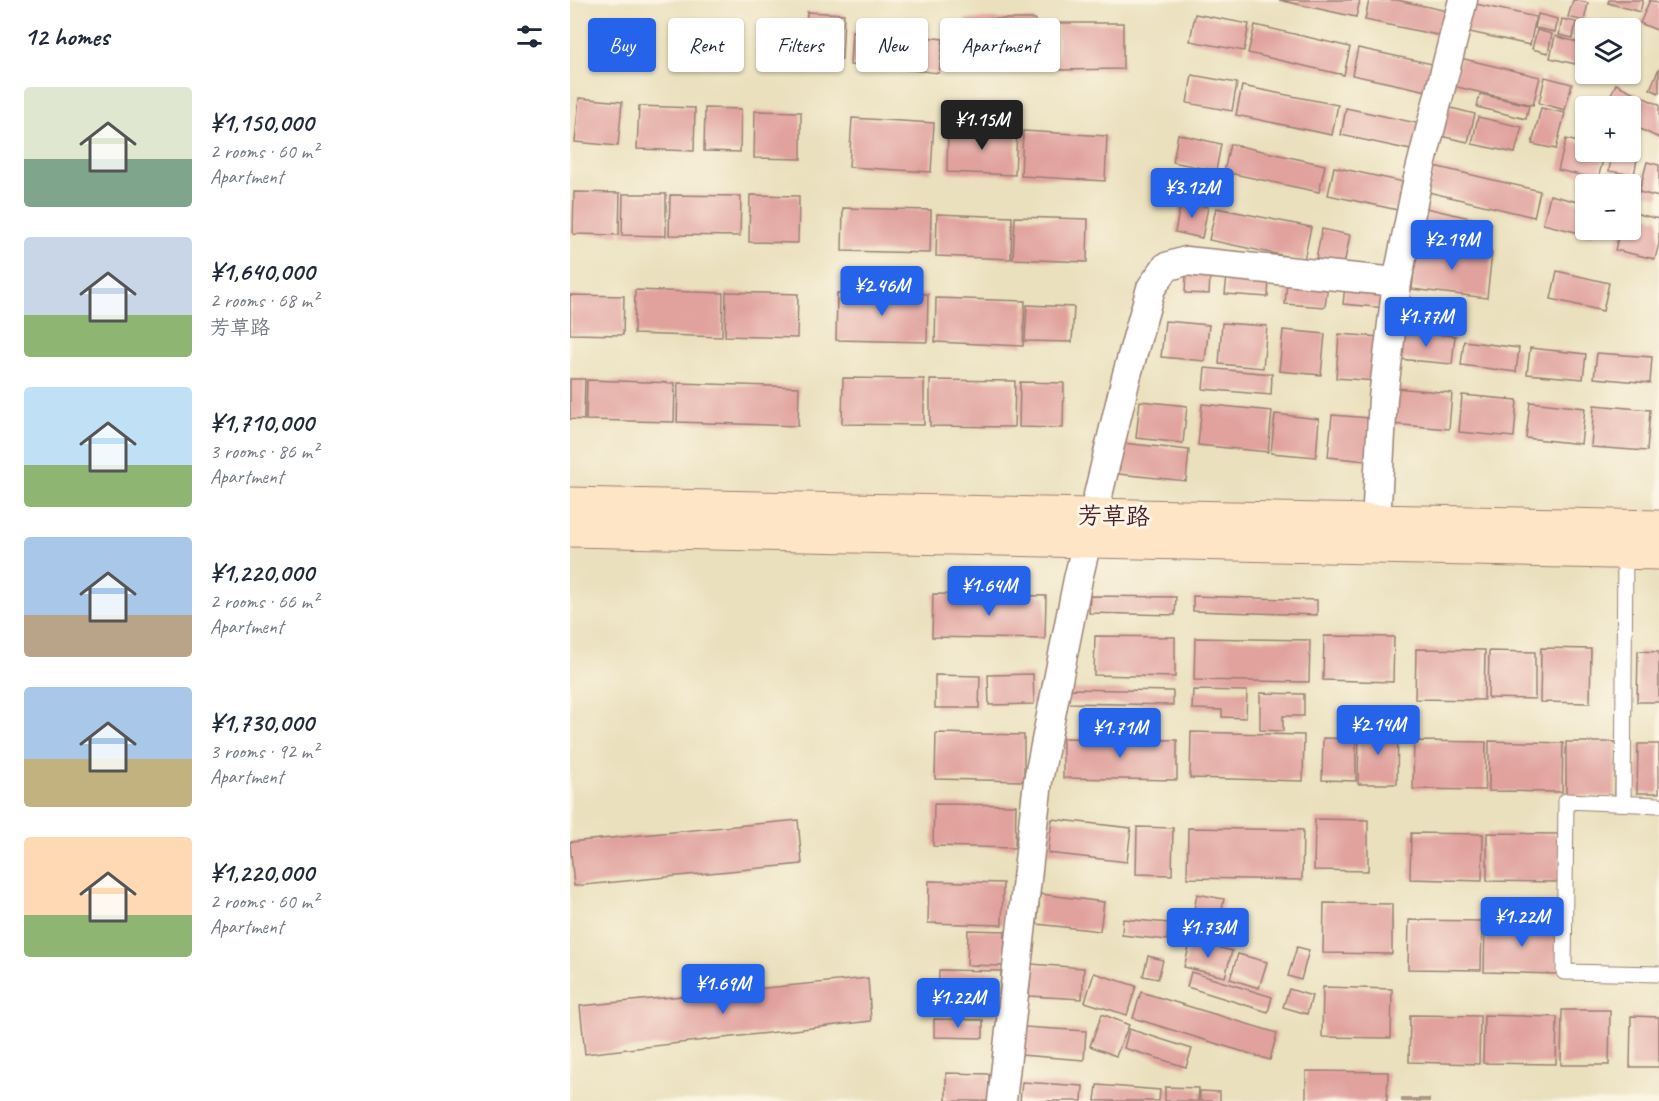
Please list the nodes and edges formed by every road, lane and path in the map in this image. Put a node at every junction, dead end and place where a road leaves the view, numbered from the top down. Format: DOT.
graph roads {
  1 [pos="1464,0"];
  2 [pos="1397,282"];
  3 [pos="570,504"];
  4 [pos="1376,522"];
  5 [pos="1659,527"];
  6 [pos="1091,528"];
  7 [pos="570,530"];
  8 [pos="1625,552"];
  9 [pos="1659,553"];
  10 [pos="1623,803"];
  11 [pos="1659,805"];
  12 [pos="1659,974"];
  13 [pos="1002,1101"];
  1 -- 2 [label="street"];
  2 -- 4 [label="street"];
  2 -- 6 [label="street"];
  3 -- 6 [label="street, 芳草路"];
  4 -- 5 [label="street, 芳草路"];
  4 -- 6 [label="street, 芳草路"];
  6 -- 7 [label="street, 芳草路"];
  6 -- 8 [label="street, 芳草路"];
  6 -- 13 [label="street"];
  8 -- 9 [label="street, 芳草路"];
  8 -- 10 [label="lane"];
  10 -- 11 [label="lane"];
  10 -- 12 [label="lane"];
}
